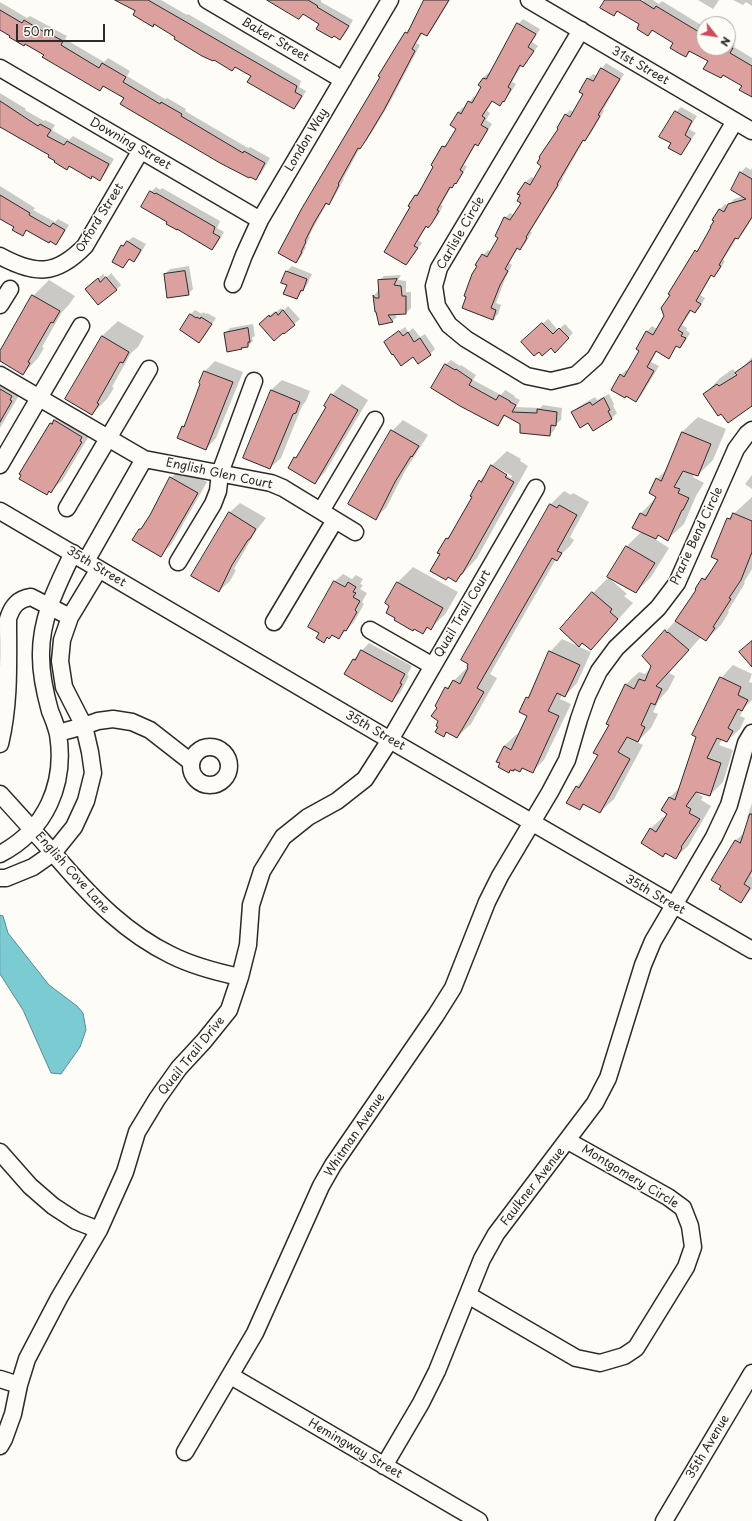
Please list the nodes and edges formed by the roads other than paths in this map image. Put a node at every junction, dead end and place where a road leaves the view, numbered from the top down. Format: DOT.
graph roads {
  1 [pos="207,0"];
  2 [pos="390,0"];
  3 [pos="529,0"];
  4 [pos="580,30"];
  5 [pos="0,68"];
  6 [pos="343,80"];
  7 [pos="735,121"];
  8 [pos="752,131"];
  9 [pos="141,150"];
  10 [pos="260,220"];
  11 [pos="0,256"];
  12 [pos="233,284"];
  13 [pos="10,289"];
  14 [pos="0,306"];
  15 [pos="81,326"];
  16 [pos="149,368"];
  17 [pos="0,375"];
  18 [pos="254,381"];
  19 [pos="39,398"];
  20 [pos="375,420"];
  21 [pos="752,430"];
  22 [pos="108,438"];
  23 [pos="144,459"];
  24 [pos="0,465"];
  25 [pos="220,473"];
  26 [pos="536,488"];
  27 [pos="67,508"];
  28 [pos="0,511"];
  29 [pos="321,511"];
  30 [pos="335,520"];
  31 [pos="355,532"];
  32 [pos="86,561"];
  33 [pos="178,562"];
  34 [pos="49,607"];
  35 [pos="70,617"];
  36 [pos="274,622"];
  37 [pos="370,630"];
  38 [pos="433,666"];
  39 [pos="84,726"];
  40 [pos="58,733"];
  41 [pos="752,733"];
  42 [pos="390,740"];
  43 [pos="0,744"];
  44 [pos="191,762"];
  45 [pos="0,794"];
  46 [pos="532,822"];
  47 [pos="32,829"];
  48 [pos="53,853"];
  49 [pos="0,854"];
  50 [pos="0,878"];
  51 [pos="673,905"];
  52 [pos="752,950"];
  53 [pos="240,977"];
  54 [pos="568,1141"];
  55 [pos="0,1152"];
  56 [pos="99,1230"];
  57 [pos="468,1295"];
  58 [pos="752,1373"];
  59 [pos="231,1376"];
  60 [pos="0,1379"];
  61 [pos="19,1385"];
  62 [pos="0,1446"];
  63 [pos="185,1452"];
  64 [pos="384,1466"];
  65 [pos="479,1521"];
  66 [pos="664,1521"];
  1 -- 6 [label="street, Baker Street"];
  2 -- 6 [label="street, London Way"];
  3 -- 4 [label="street, 31st Street"];
  4 -- 7 [label="street, 31st Street"];
  4 -- 7 [label="street, Carlisle Circle"];
  5 -- 9 [label="street, Downing Street"];
  6 -- 10 [label="street, London Way"];
  7 -- 8 [label="street, 31st Street"];
  9 -- 10 [label="street, Downing Street"];
  9 -- 11 [label="street, Oxford Street"];
  10 -- 12 [label="street, London Way"];
  13 -- 14 [label="street"];
  15 -- 19 [label="street"];
  16 -- 22 [label="street"];
  17 -- 19 [label="street, English Glen Court"];
  18 -- 25 [label="street"];
  19 -- 22 [label="street, English Glen Court"];
  19 -- 24 [label="street"];
  20 -- 29 [label="street"];
  21 -- 46 [label="street, Prarie Bend Circle"];
  22 -- 23 [label="street, English Glen Court"];
  22 -- 27 [label="street"];
  23 -- 25 [label="street, English Glen Court"];
  23 -- 32 [label="street"];
  25 -- 29 [label="street, English Glen Court"];
  25 -- 33 [label="street"];
  26 -- 38 [label="street, Quail Trail Court"];
  28 -- 32 [label="street, 35th Street"];
  29 -- 30 [label="street, English Glen Court"];
  30 -- 31 [label="street, English Glen Court"];
  30 -- 36 [label="street"];
  32 -- 34 [label="street"];
  32 -- 35 [label="street"];
  32 -- 42 [label="street, 35th Street"];
  34 -- 35 [label="street"];
  34 -- 40 [label="street"];
  34 -- 43 [label="street"];
  35 -- 39 [label="street"];
  37 -- 38 [label="street"];
  38 -- 42 [label="street, Quail Trail Court"];
  39 -- 40 [label="street"];
  39 -- 44 [label="street"];
  39 -- 48 [label="street"];
  40 -- 47 [label="street"];
  41 -- 51 [label="street"];
  42 -- 46 [label="street, 35th Street"];
  42 -- 53 [label="street, Quail Trail Drive"];
  45 -- 47 [label="street, English Cove Lane"];
  46 -- 51 [label="street, 35th Street"];
  46 -- 59 [label="street, Whitman Avenue"];
  47 -- 48 [label="street, English Cove Lane"];
  47 -- 49 [label="street"];
  48 -- 50 [label="street"];
  48 -- 53 [label="street, English Cove Lane"];
  51 -- 52 [label="street, 35th Street"];
  51 -- 54 [label="street, Faulkner Avenue"];
  53 -- 56 [label="street, Quail Trail Drive"];
  54 -- 57 [label="street, Faulkner Avenue"];
  54 -- 57 [label="street, Montgomery Circle"];
  55 -- 56 [label="street"];
  56 -- 61 [label="street, Quail Trail Drive"];
  57 -- 64 [label="street, Faulkner Avenue"];
  58 -- 66 [label="street, 35th Avenue"];
  59 -- 63 [label="street, Whitman Avenue"];
  59 -- 64 [label="street, Hemingway Street"];
  60 -- 61 [label="street"];
  61 -- 62 [label="street, Quail Trail Drive"];
  64 -- 65 [label="street, Hemingway Street"];
}
